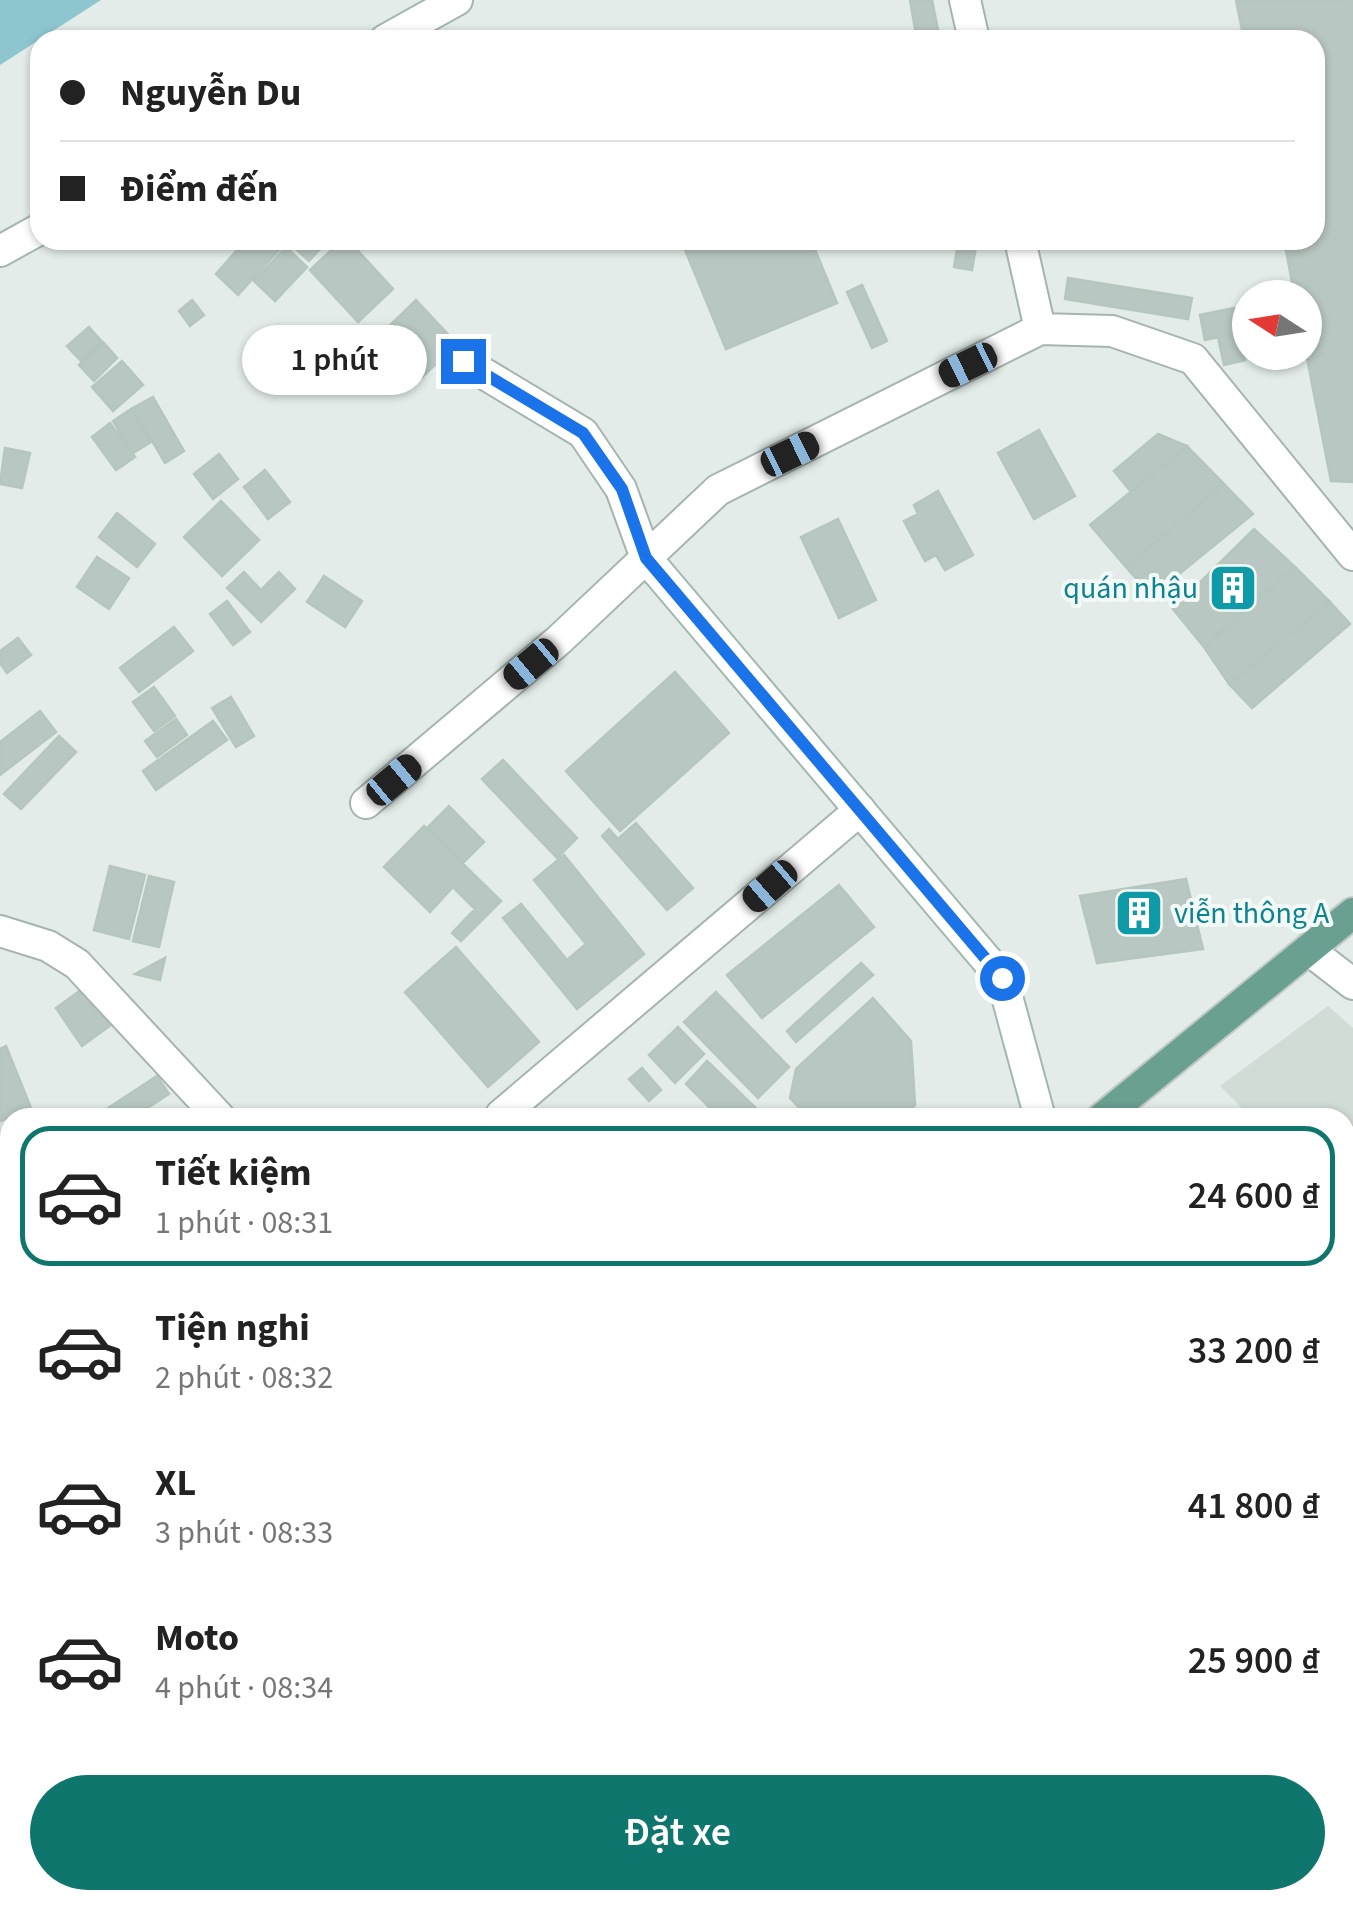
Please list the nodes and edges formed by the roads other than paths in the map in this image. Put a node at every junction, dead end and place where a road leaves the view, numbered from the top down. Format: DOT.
graph roads {
  1 [pos="458,0"];
  2 [pos="964,0"];
  3 [pos="403,30"];
  4 [pos="972,30"];
  5 [pos="30,236"];
  6 [pos="1022,250"];
  7 [pos="0,252"];
  8 [pos="1040,329"];
  9 [pos="463,361"];
  10 [pos="1353,556"];
  11 [pos="646,558"];
  12 [pos="366,803"];
  13 [pos="860,810"];
  14 [pos="1353,913"];
  15 [pos="0,931"];
  16 [pos="1309,950"];
  17 [pos="1353,984"];
  18 [pos="211,1108"];
  19 [pos="509,1108"];
  20 [pos="1037,1108"];
  21 [pos="1114,1108"];
  1 -- 3 [label="street"];
  2 -- 4 [label="street"];
  5 -- 7 [label="street"];
  6 -- 8 [label="street"];
  8 -- 10 [label="street"];
  8 -- 11 [label="street"];
  9 -- 11 [label="street"];
  11 -- 12 [label="street"];
  11 -- 13 [label="street"];
  13 -- 19 [label="street"];
  13 -- 20 [label="street"];
  14 -- 16 [label="main road"];
  15 -- 18 [label="street"];
  16 -- 17 [label="street"];
  16 -- 21 [label="main road"];
}
